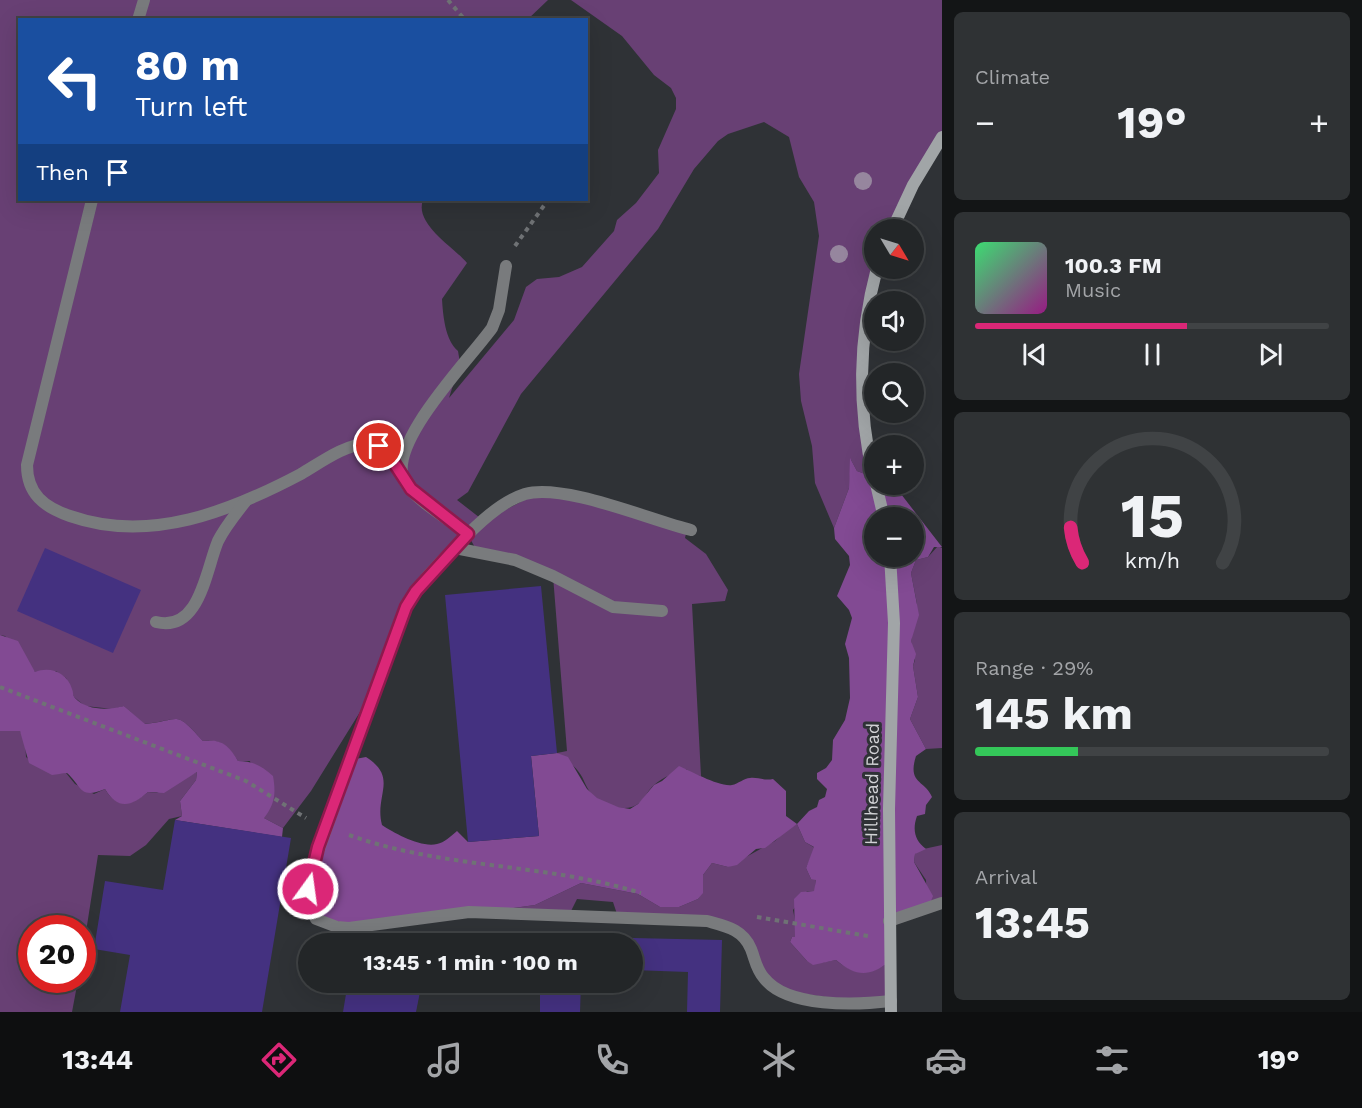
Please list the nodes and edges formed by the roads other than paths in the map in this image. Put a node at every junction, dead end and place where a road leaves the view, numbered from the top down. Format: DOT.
graph roads {
  1 [pos="144,0"];
  2 [pos="139,18"];
  3 [pos="942,137"];
  4 [pos="92,201"];
  5 [pos="897,219"];
  6 [pos="506,266"];
  7 [pos="875,279"];
  8 [pos="867,435"];
  9 [pos="402,476"];
  10 [pos="246,501"];
  11 [pos="691,530"];
  12 [pos="468,534"];
  13 [pos="455,548"];
  14 [pos="891,567"];
  15 [pos="662,611"];
  16 [pos="156,622"];
  17 [pos="942,903"];
  18 [pos="889,921"];
  19 [pos="891,1007"];
  1 -- 2 [label="lane"];
  3 -- 5 [label="street"];
  4 -- 10 [label="lane"];
  6 -- 9 [label="lane"];
  7 -- 8 [label="street"];
  9 -- 10 [label="lane"];
  9 -- 12 [label="lane"];
  10 -- 16 [label="lane"];
  11 -- 12 [label="lane"];
  12 -- 13 [label="lane"];
  13 -- 15 [label="lane"];
  13 -- 19 [label="lane"];
  14 -- 18 [label="street, Hillhead Road"];
  17 -- 18 [label="lane"];
  18 -- 19 [label="street, Hillhead Road"];
}
